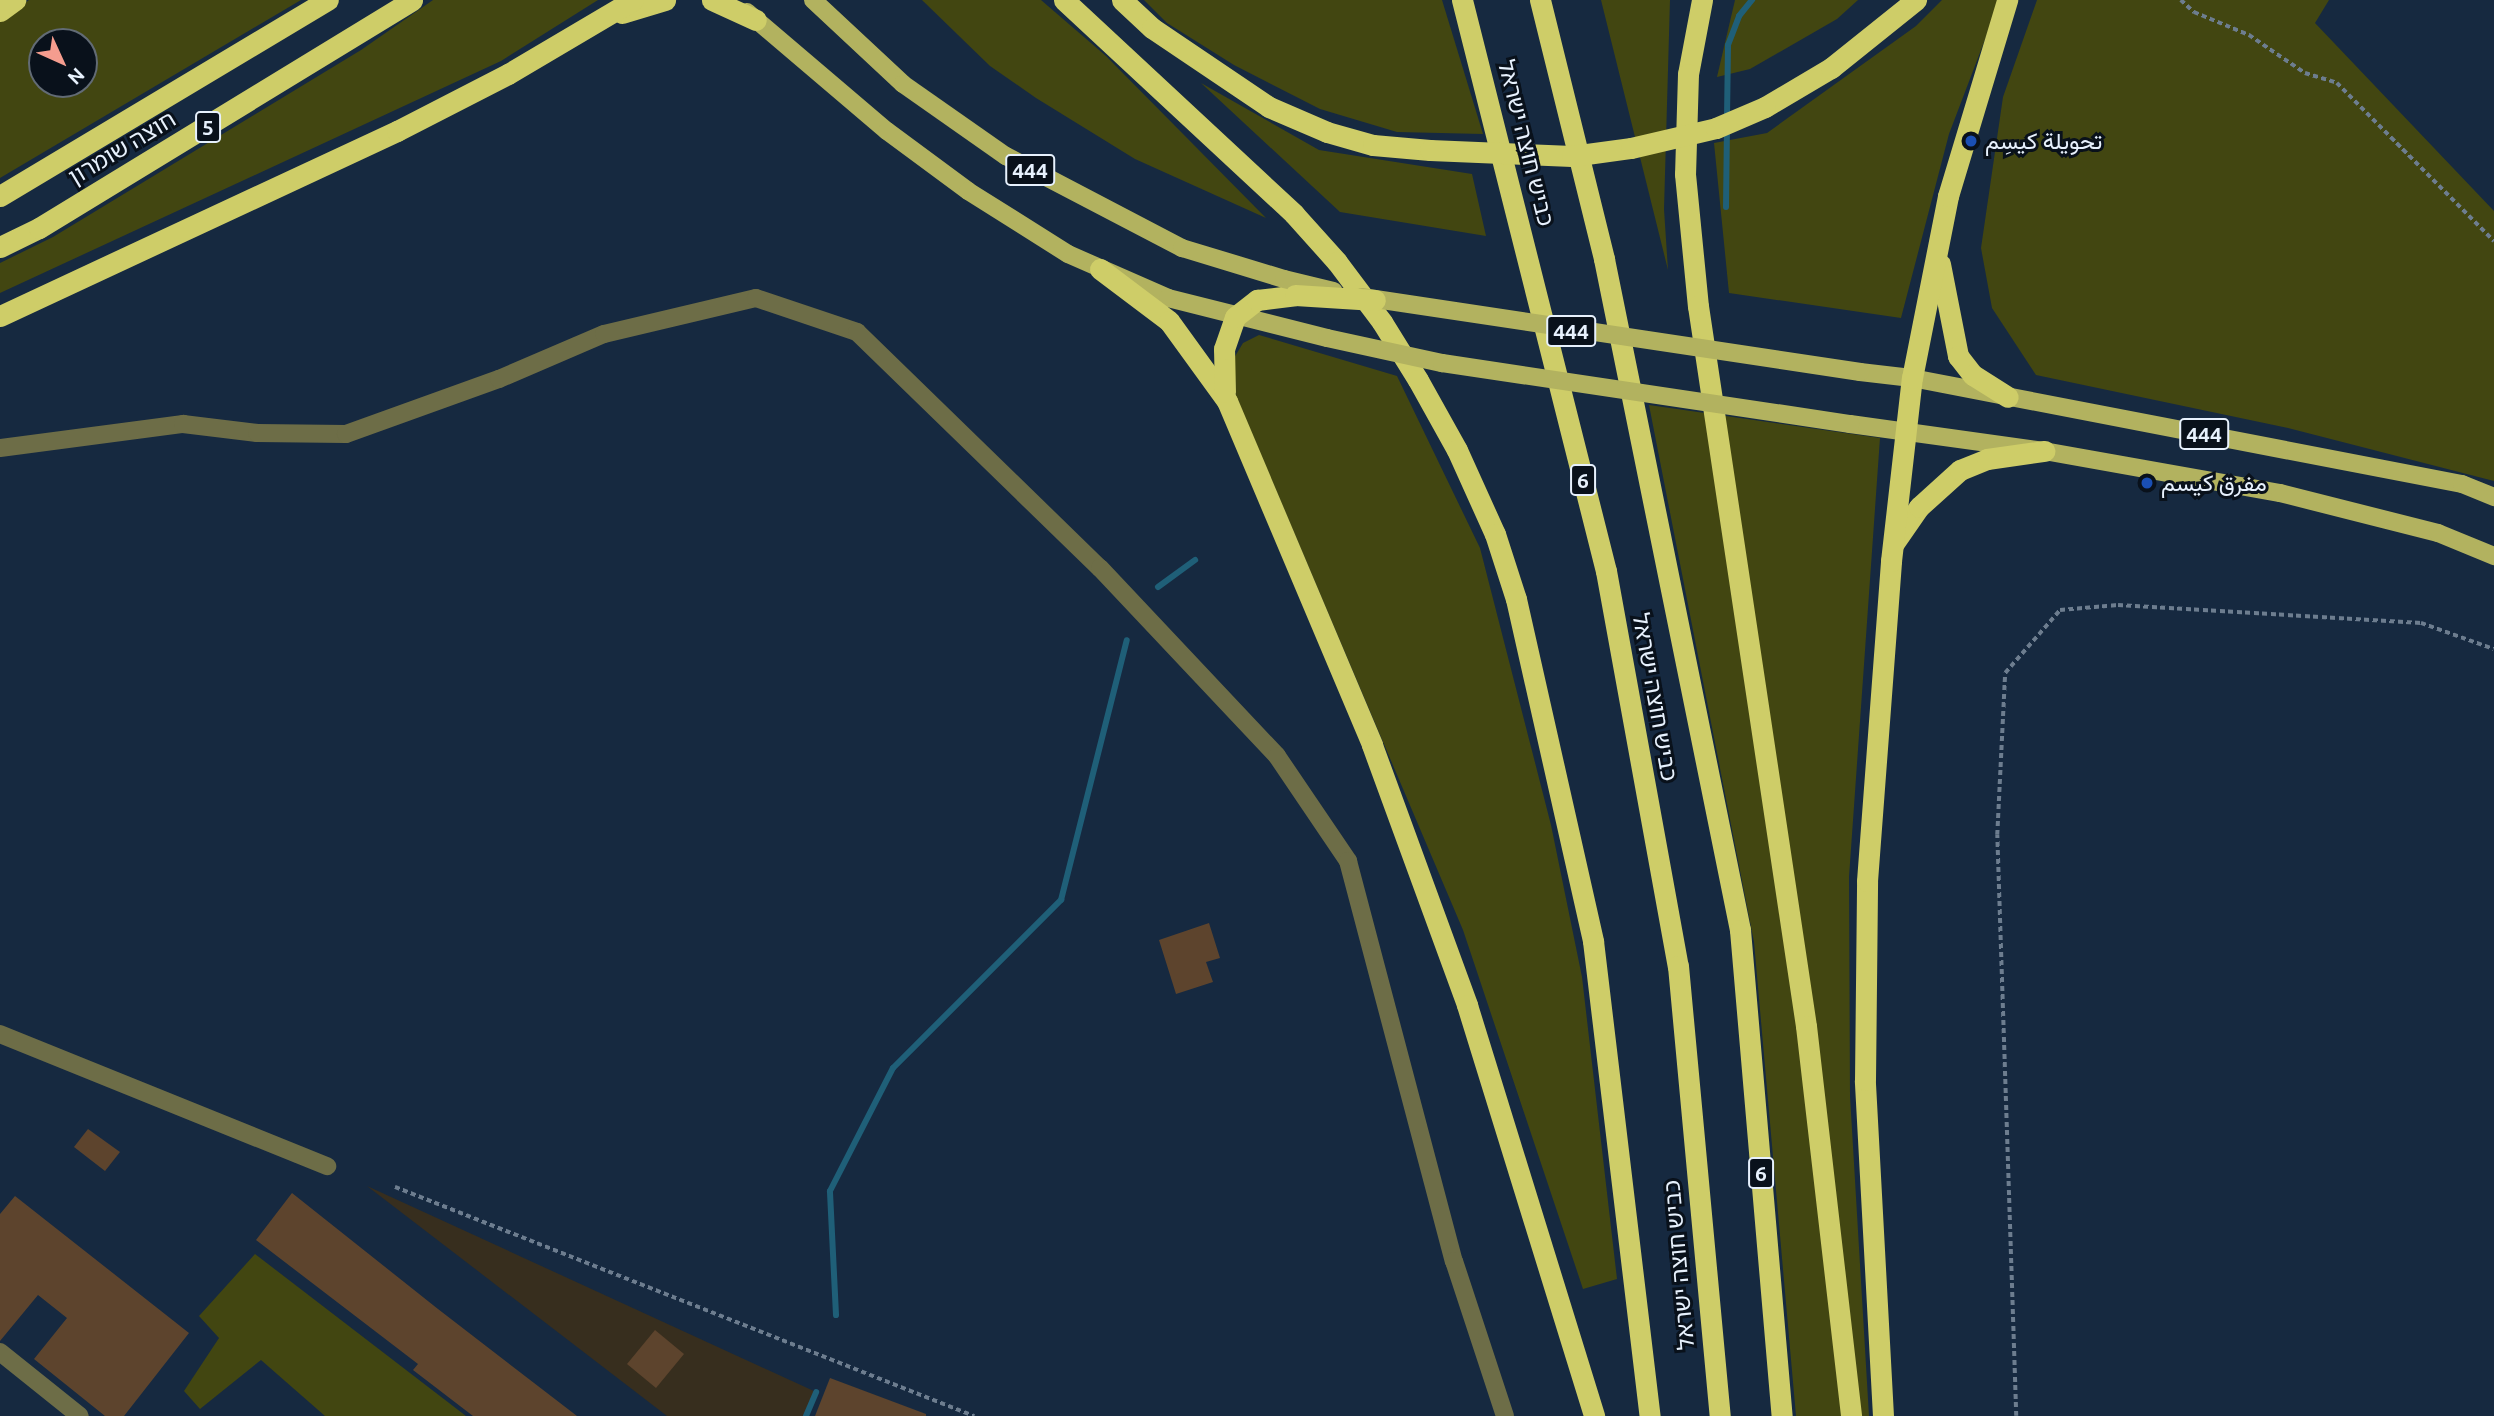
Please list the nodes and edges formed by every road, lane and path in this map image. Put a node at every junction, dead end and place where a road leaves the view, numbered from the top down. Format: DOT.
graph roads {
  1 [pos="15,0"];
  2 [pos="328,0"];
  3 [pos="412,0"];
  4 [pos="633,0"];
  5 [pos="665,0"];
  6 [pos="712,0"];
  7 [pos="736,0"];
  8 [pos="813,0"];
  9 [pos="1064,0"];
  10 [pos="1122,0"];
  11 [pos="1462,0"];
  12 [pos="1540,0"];
  13 [pos="1702,0"];
  14 [pos="1916,0"];
  15 [pos="2007,0"];
  16 [pos="2180,0"];
  17 [pos="0,11"];
  18 [pos="607,18"];
  19 [pos="755,20"];
  20 [pos="0,196"];
  21 [pos="2494,241"];
  22 [pos="0,247"];
  23 [pos="1938,250"];
  24 [pos="1100,269"];
  25 [pos="1290,287"];
  26 [pos="1375,300"];
  27 [pos="0,316"];
  28 [pos="1235,317"];
  29 [pos="1912,378"];
  30 [pos="2008,397"];
  31 [pos="1227,401"];
  32 [pos="1905,432"];
  33 [pos="0,448"];
  34 [pos="2044,451"];
  35 [pos="2494,497"];
  36 [pos="1893,545"];
  37 [pos="2494,556"];
  38 [pos="2494,649"];
  39 [pos="0,1034"];
  40 [pos="327,1166"];
  41 [pos="395,1187"];
  42 [pos="0,1352"];
  43 [pos="80,1416"];
  44 [pos="974,1416"];
  45 [pos="1506,1416"];
  46 [pos="1594,1416"];
  47 [pos="1650,1416"];
  48 [pos="1720,1416"];
  49 [pos="1782,1416"];
  50 [pos="1850,1416"];
  51 [pos="1883,1416"];
  52 [pos="2016,1416"];
  1 -- 17 [label="highway"];
  2 -- 20 [label="highway, חוצה שומרון / 5"];
  3 -- 22 [label="highway, חוצה שומרון / 5"];
  4 -- 18 [label="highway"];
  5 -- 18 [label="highway"];
  6 -- 19 [label="highway"];
  7 -- 19 [label="main road, 444"];
  8 -- 25 [label="main road, 444"];
  9 -- 47 [label="highway"];
  10 -- 14 [label="highway, bridge"];
  11 -- 48 [label="highway, כביש חוצה ישראל / 6"];
  12 -- 49 [label="highway, כביש חוצה ישראל / 6"];
  13 -- 50 [label="highway"];
  15 -- 23 [label="highway"];
  16 -- 21 [label="path"];
  18 -- 27 [label="highway"];
  19 -- 24 [label="main road, 444"];
  23 -- 29 [label="highway"];
  23 -- 30 [label="highway"];
  24 -- 28 [label="main road, 444"];
  24 -- 31 [label="highway"];
  25 -- 26 [label="highway, bridge"];
  25 -- 28 [label="highway"];
  26 -- 29 [label="main road, 444, bridge"];
  28 -- 31 [label="highway"];
  28 -- 32 [label="main road, 444, bridge"];
  29 -- 30 [label="main road, 444"];
  29 -- 32 [label="highway"];
  30 -- 35 [label="main road, 444"];
  31 -- 46 [label="highway"];
  32 -- 34 [label="main road, 444"];
  32 -- 36 [label="highway"];
  33 -- 45 [label="street"];
  34 -- 36 [label="highway"];
  34 -- 37 [label="main road, 444"];
  36 -- 51 [label="highway"];
  38 -- 52 [label="path"];
  39 -- 40 [label="street"];
  41 -- 44 [label="path"];
  42 -- 43 [label="street"];
}
